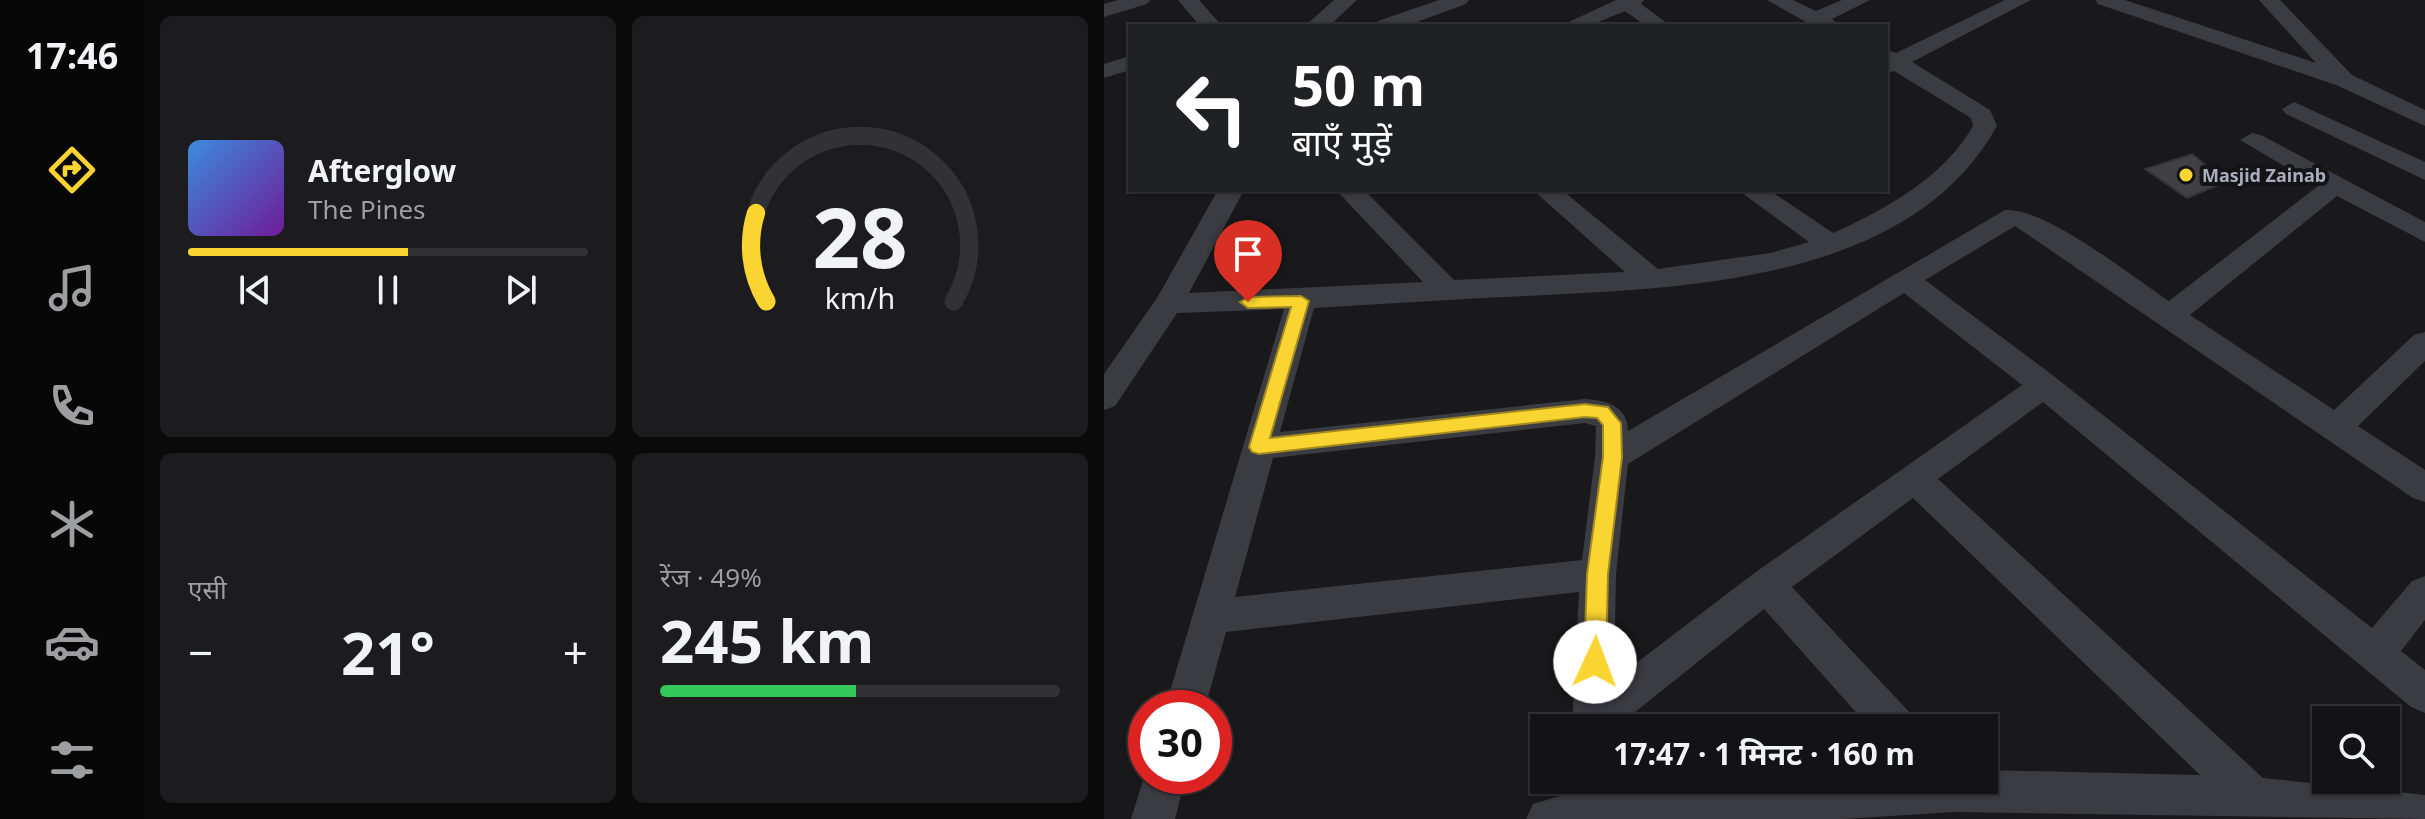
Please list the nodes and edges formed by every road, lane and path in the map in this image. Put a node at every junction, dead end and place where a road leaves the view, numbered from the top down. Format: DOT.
graph roads {
  1 [pos="1140,0"];
  2 [pos="1188,0"];
  3 [pos="1347,0"];
  4 [pos="1459,0"];
  5 [pos="1777,0"];
  6 [pos="1860,0"];
  7 [pos="2021,0"];
  8 [pos="2105,0"];
  9 [pos="2269,0"];
  10 [pos="1630,2"];
  11 [pos="1104,11"];
  12 [pos="1822,22"];
  13 [pos="1209,24"];
  14 [pos="1318,24"];
  15 [pos="1392,24"];
  16 [pos="1576,24"];
  17 [pos="1658,24"];
  18 [pos="1889,61"];
  19 [pos="1128,64"];
  20 [pos="1104,71"];
  21 [pos="2344,80"];
  22 [pos="2294,109"];
  23 [pos="2425,119"];
  24 [pos="2252,140"];
  25 [pos="2425,172"];
  26 [pos="2335,185"];
  27 [pos="1230,192"];
  28 [pos="1351,192"];
  29 [pos="1548,192"];
  30 [pos="1754,192"];
  31 [pos="2425,233"];
  32 [pos="1832,245"];
  33 [pos="1651,279"];
  34 [pos="1905,279"];
  35 [pos="1447,290"];
  36 [pos="1301,301"];
  37 [pos="1169,303"];
  38 [pos="2168,317"];
  39 [pos="2423,348"];
  40 [pos="1109,383"];
  41 [pos="2044,385"];
  42 [pos="2335,429"];
  43 [pos="1259,447"];
  44 [pos="1612,457"];
  45 [pos="1914,478"];
  46 [pos="2425,488"];
  47 [pos="1598,574"];
  48 [pos="1766,585"];
  49 [pos="2425,592"];
  50 [pos="1210,617"];
  51 [pos="2377,651"];
  52 [pos="1190,690"];
  53 [pos="2425,694"];
  54 [pos="1592,714"];
  55 [pos="1605,714"];
  56 [pos="1884,714"];
  57 [pos="1998,787"];
  58 [pos="1160,794"];
  59 [pos="1770,794"];
  60 [pos="2254,798"];
  61 [pos="1572,804"];
  62 [pos="2425,817"];
  63 [pos="1153,819"];
  1 -- 11 [label="street"];
  2 -- 13 [label="street"];
  3 -- 14 [label="street"];
  4 -- 15 [label="street"];
  5 -- 12 [label="street"];
  6 -- 12 [label="street"];
  7 -- 18 [label="street"];
  8 -- 21 [label="street"];
  9 -- 21 [label="street"];
  10 -- 16 [label="street"];
  10 -- 17 [label="street"];
  18 -- 32 [label="street"];
  19 -- 20 [label="street"];
  21 -- 23 [label="street"];
  22 -- 25 [label="street"];
  24 -- 26 [label="street"];
  26 -- 31 [label="street"];
  26 -- 38 [label="street"];
  27 -- 37 [label="street"];
  28 -- 35 [label="street"];
  29 -- 33 [label="street"];
  30 -- 32 [label="street"];
  32 -- 33 [label="street"];
  33 -- 35 [label="street"];
  34 -- 38 [label="street"];
  34 -- 41 [label="street"];
  34 -- 44 [label="street"];
  35 -- 36 [label="street"];
  36 -- 37 [label="street"];
  36 -- 43 [label="street"];
  37 -- 40 [label="street"];
  38 -- 42 [label="street"];
  39 -- 42 [label="street"];
  41 -- 45 [label="street"];
  41 -- 51 [label="street"];
  42 -- 46 [label="street"];
  43 -- 44 [label="street"];
  43 -- 50 [label="street"];
  44 -- 47 [label="street"];
  45 -- 48 [label="street"];
  45 -- 60 [label="street"];
  47 -- 50 [label="street"];
  47 -- 54 [label="street"];
  48 -- 55 [label="street"];
  48 -- 56 [label="street"];
  49 -- 51 [label="street"];
  50 -- 52 [label="street"];
  51 -- 53 [label="street"];
  57 -- 60 [label="street"];
  58 -- 63 [label="street"];
  59 -- 61 [label="street"];
  60 -- 62 [label="street"];
}
